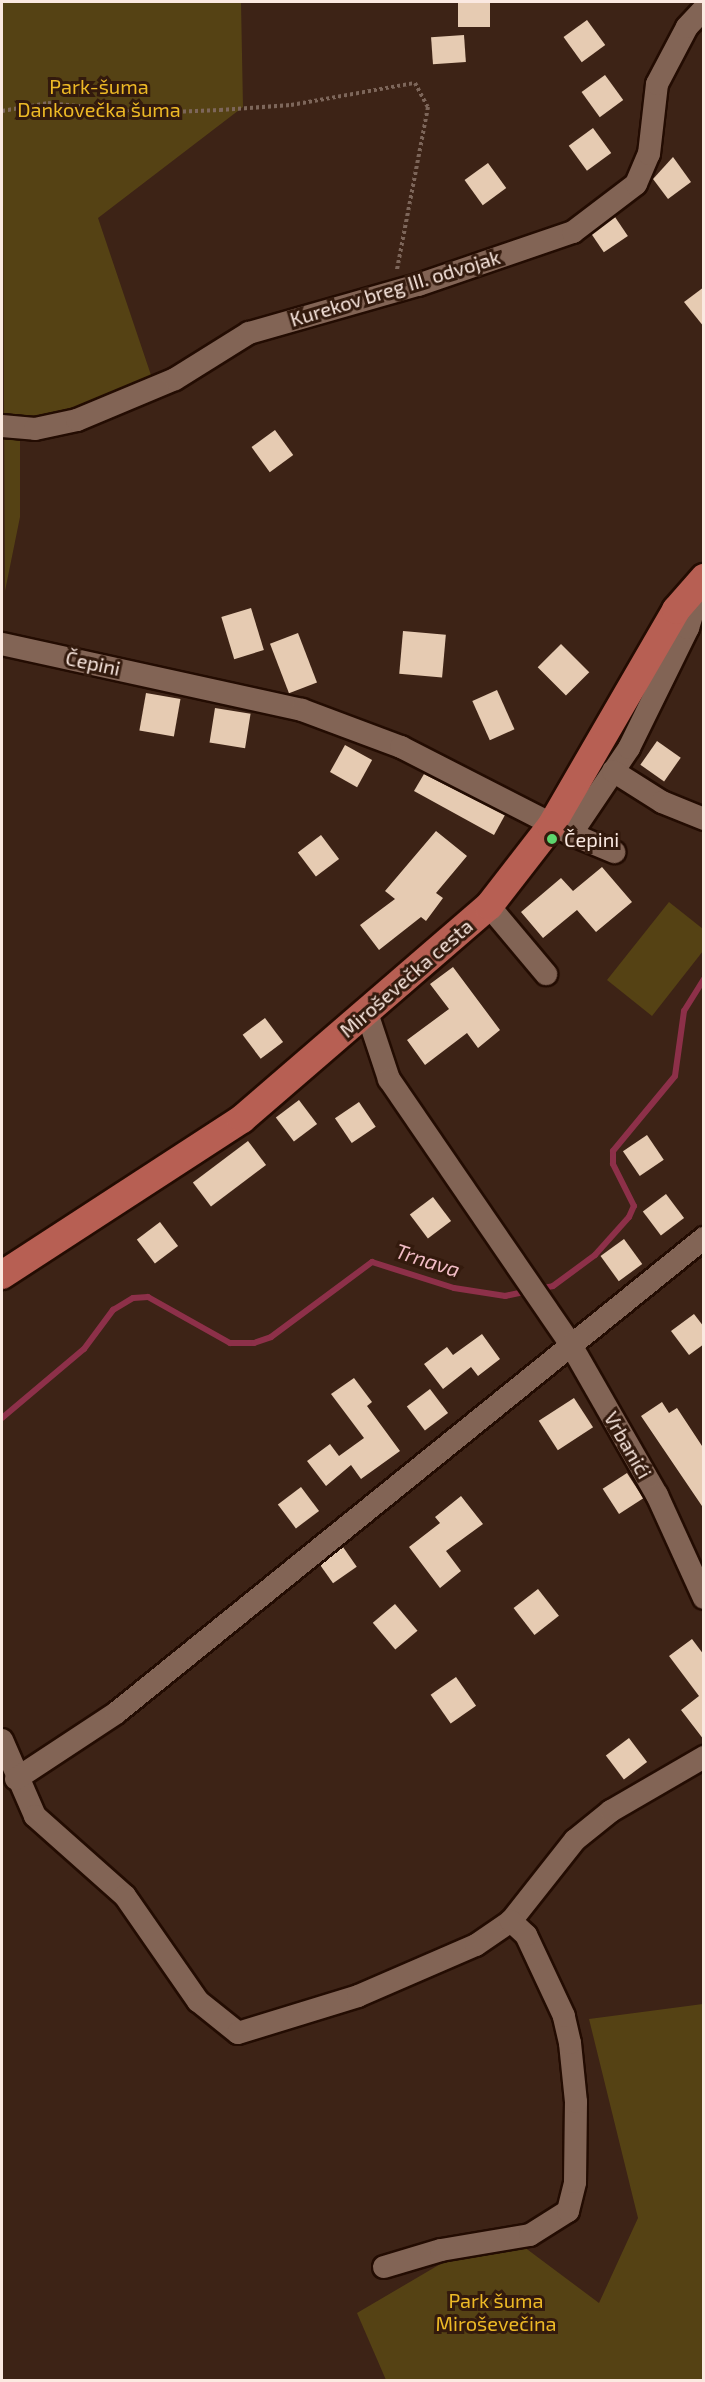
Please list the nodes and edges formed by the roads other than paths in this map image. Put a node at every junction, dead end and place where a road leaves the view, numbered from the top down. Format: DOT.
graph roads {
  1 [pos="704,9"];
  2 [pos="2,426"];
  3 [pos="703,578"];
  4 [pos="2,644"];
  5 [pos="614,771"];
  6 [pos="704,819"];
  7 [pos="561,830"];
  8 [pos="614,852"];
  9 [pos="489,906"];
  10 [pos="546,974"];
  11 [pos="367,1013"];
  12 [pos="704,1238"];
  13 [pos="2,1275"];
  14 [pos="571,1345"];
  15 [pos="704,1598"];
  16 [pos="2,1740"];
  17 [pos="704,1757"];
  18 [pos="16,1779"];
  19 [pos="511,1921"];
  20 [pos="384,2267"];
  1 -- 2 [label="street, Kurekov breg III. odvojak"];
  3 -- 5 [label="street"];
  3 -- 7 [label="main road, Miroševečka cesta"];
  4 -- 7 [label="street, Čepini"];
  5 -- 6 [label="street"];
  5 -- 7 [label="street"];
  7 -- 8 [label="street, Čepini"];
  7 -- 9 [label="main road, Miroševečka cesta"];
  9 -- 10 [label="street"];
  9 -- 11 [label="main road, Miroševečka cesta"];
  11 -- 13 [label="main road, Miroševečka cesta"];
  11 -- 14 [label="street, Vrbanići"];
  12 -- 14 [label="street"];
  14 -- 15 [label="street, Vrbanići"];
  14 -- 18 [label="street"];
  16 -- 18 [label="street"];
  17 -- 19 [label="street"];
  18 -- 19 [label="street"];
  19 -- 20 [label="street"];
}
